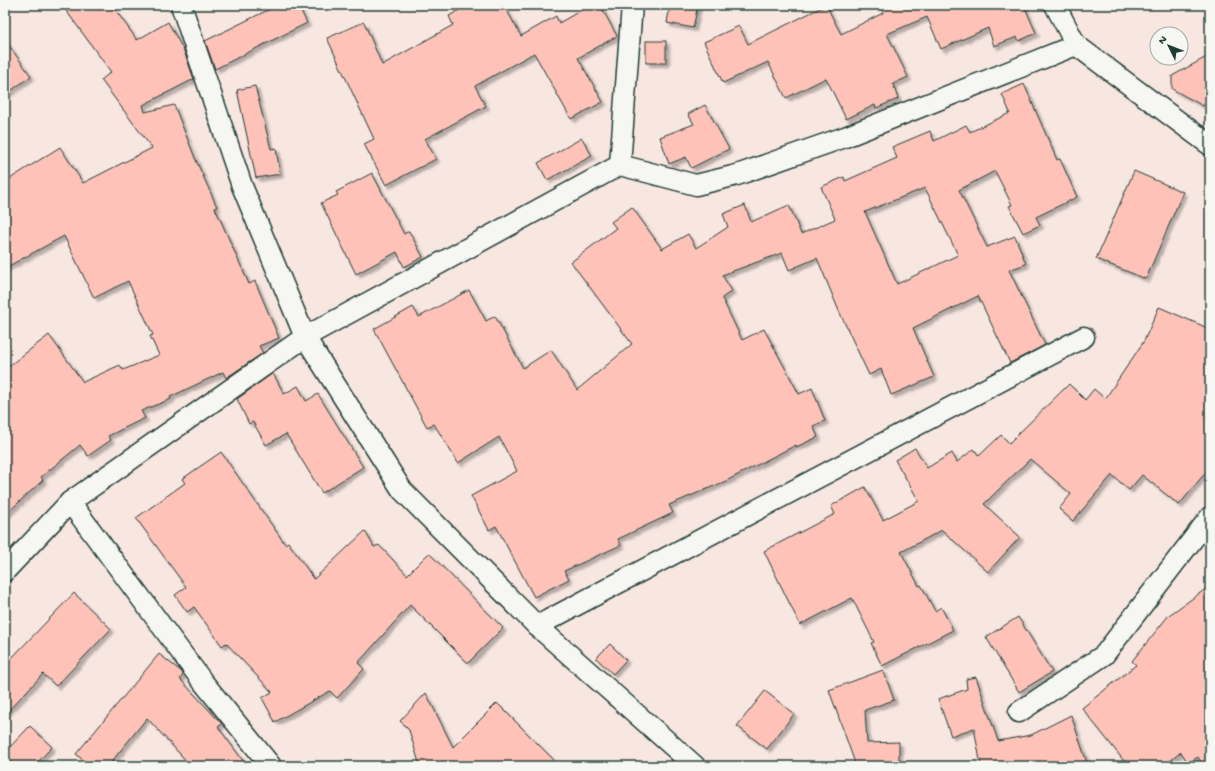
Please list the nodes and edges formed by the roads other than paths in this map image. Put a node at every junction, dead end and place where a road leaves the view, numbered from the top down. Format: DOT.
graph roads {
  1 [pos="181,5"];
  2 [pos="632,5"];
  3 [pos="1055,5"];
  4 [pos="1076,45"];
  5 [pos="1210,145"];
  6 [pos="620,165"];
  7 [pos="1084,337"];
  8 [pos="304,338"];
  9 [pos="70,502"];
  10 [pos="1210,517"];
  11 [pos="5,571"];
  12 [pos="537,626"];
  13 [pos="1019,712"];
  14 [pos="271,766"];
  15 [pos="695,766"];
  1 -- 8 [label="street"];
  2 -- 6 [label="street"];
  3 -- 4 [label="street"];
  4 -- 5 [label="street"];
  4 -- 6 [label="street"];
  6 -- 8 [label="street"];
  7 -- 12 [label="street"];
  8 -- 9 [label="street"];
  8 -- 12 [label="street"];
  9 -- 11 [label="street"];
  9 -- 14 [label="street"];
  10 -- 13 [label="street"];
  12 -- 15 [label="street"];
}
